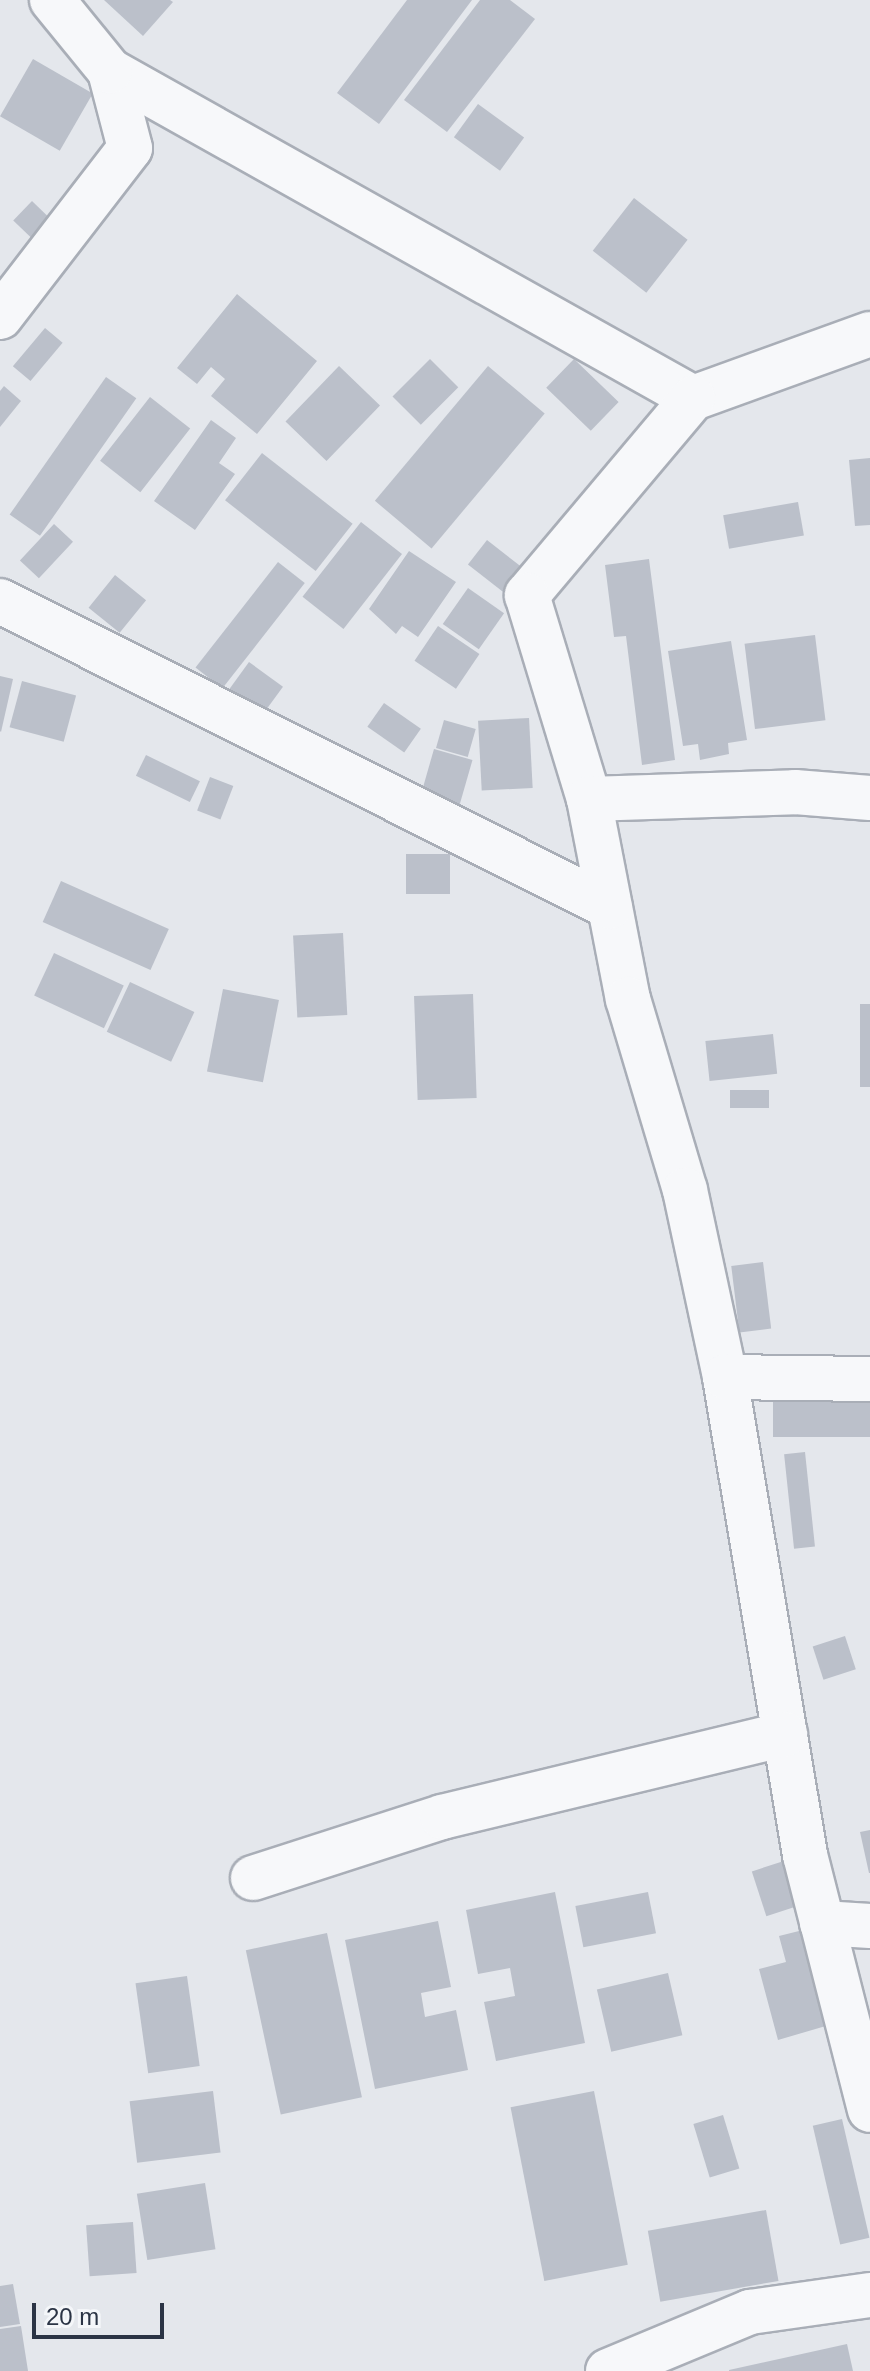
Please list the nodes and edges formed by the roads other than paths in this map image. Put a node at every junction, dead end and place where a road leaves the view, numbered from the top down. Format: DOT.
graph roads {
  1 [pos="52,0"];
  2 [pos="110,71"];
  3 [pos="0,317"];
  4 [pos="870,334"];
  5 [pos="693,398"];
  6 [pos="0,601"];
  7 [pos="870,798"];
  8 [pos="589,799"];
  9 [pos="610,907"];
  10 [pos="725,1377"];
  11 [pos="870,1379"];
  12 [pos="785,1734"];
  13 [pos="253,1878"];
  14 [pos="822,1923"];
  15 [pos="870,1926"];
  16 [pos="870,2110"];
  17 [pos="870,2295"];
  18 [pos="608,2371"];
  1 -- 2 [label="street"];
  2 -- 3 [label="street"];
  2 -- 5 [label="street"];
  4 -- 5 [label="street"];
  5 -- 8 [label="street"];
  6 -- 9 [label="street"];
  7 -- 8 [label="street"];
  8 -- 9 [label="street"];
  9 -- 10 [label="street"];
  10 -- 11 [label="street"];
  10 -- 12 [label="street"];
  12 -- 13 [label="street"];
  12 -- 14 [label="street"];
  14 -- 15 [label="street"];
  14 -- 16 [label="street"];
  17 -- 18 [label="street"];
}
